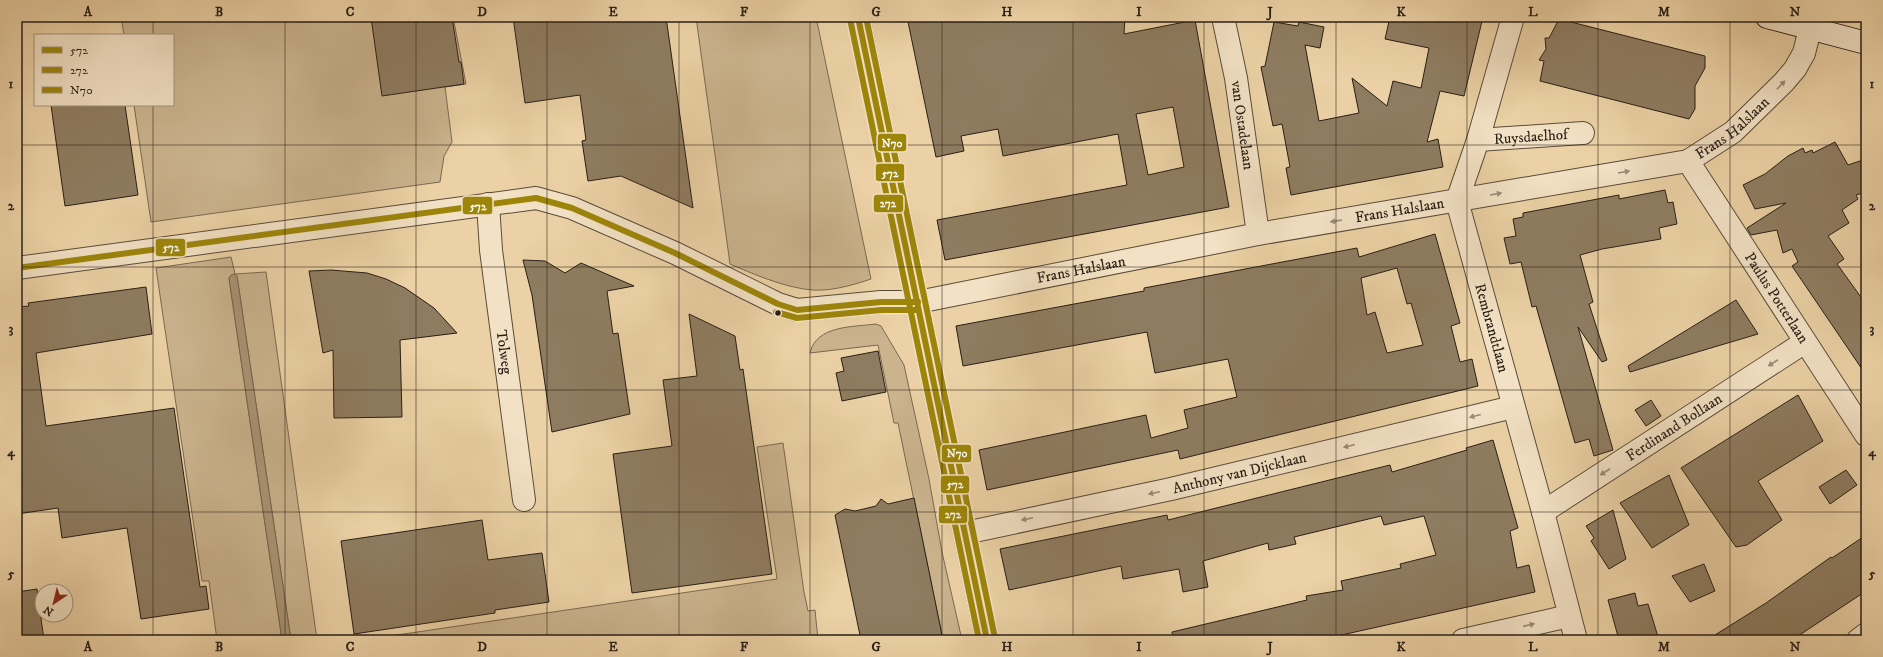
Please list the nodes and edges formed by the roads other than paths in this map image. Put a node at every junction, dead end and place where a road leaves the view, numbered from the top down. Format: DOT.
graph roads {
  1 [pos="858,17"];
  2 [pos="1223,17"];
  3 [pos="1513,17"];
  4 [pos="1767,17"];
  5 [pos="1811,22"];
  6 [pos="1866,43"];
  7 [pos="1583,133"];
  8 [pos="1478,140"];
  9 [pos="1688,161"];
  10 [pos="1457,201"];
  11 [pos="488,204"];
  12 [pos="1258,234"];
  13 [pos="17,268"];
  14 [pos="918,302"];
  15 [pos="1806,342"];
  16 [pos="1513,407"];
  17 [pos="1866,435"];
  18 [pos="524,500"];
  19 [pos="1543,512"];
  20 [pos="964,533"];
  21 [pos="1569,616"];
  22 [pos="1866,634"];
  23 [pos="987,640"];
  24 [pos="1464,640"];
  25 [pos="1576,640"];
  26 [pos="1858,640"];
  1 -- 14 [label="street"];
  2 -- 12 [label="street, van Ostadelaan"];
  3 -- 8 [label="street"];
  4 -- 5 [label="street"];
  5 -- 6 [label="street"];
  9 -- 5 [label="street, Frans Halslaan, one-way"];
  7 -- 8 [label="street, Ruysdaelhof"];
  8 -- 10 [label="street"];
  10 -- 9 [label="street, Frans Halslaan, one-way"];
  9 -- 15 [label="street, Paulus Potterlaan"];
  10 -- 12 [label="street, Frans Halslaan, one-way"];
  10 -- 16 [label="street, Rembrandtlaan"];
  11 -- 13 [label="street"];
  11 -- 14 [label="street"];
  11 -- 18 [label="street, Tolweg"];
  12 -- 14 [label="street, Frans Halslaan"];
  14 -- 20 [label="street"];
  15 -- 17 [label="street, Paulus Potterlaan"];
  15 -- 19 [label="street, Ferdinand Bollaan, one-way"];
  16 -- 19 [label="street, Rembrandtlaan"];
  16 -- 20 [label="street, Anthony van Dijcklaan, one-way"];
  19 -- 21 [label="street, Rembrandtlaan"];
  20 -- 23 [label="street"];
  24 -- 21 [label="street, one-way"];
  21 -- 25 [label="street, Rembrandtlaan"];
  22 -- 26 [label="street"];
}
